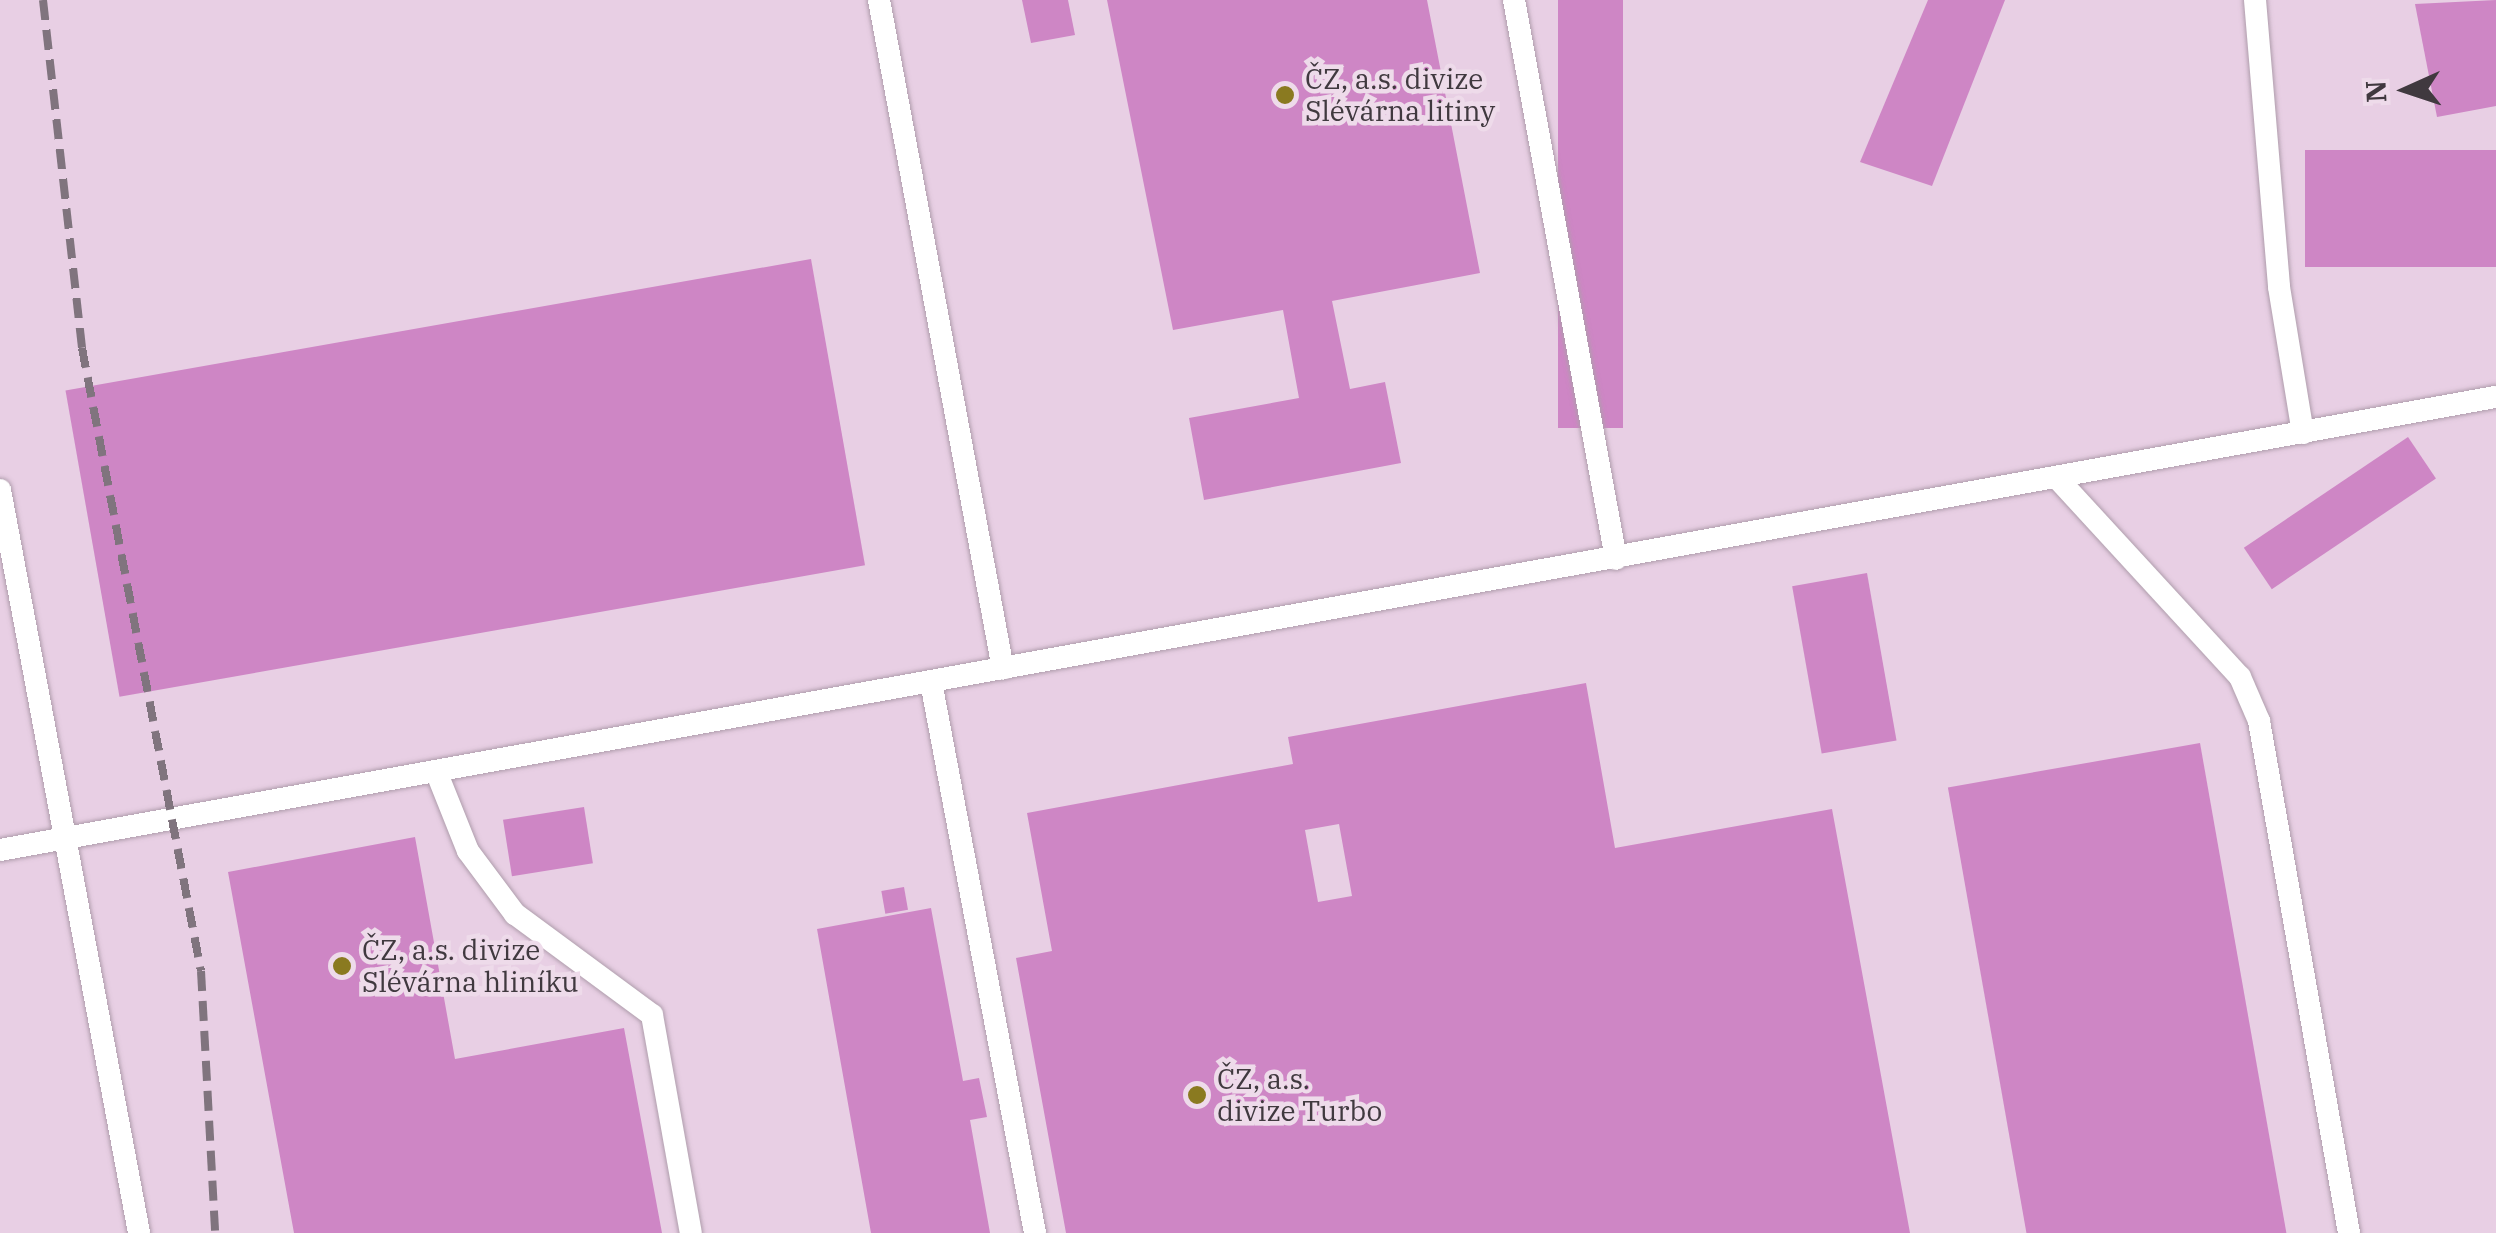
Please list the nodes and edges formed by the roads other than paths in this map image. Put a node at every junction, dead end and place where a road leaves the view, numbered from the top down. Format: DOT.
graph roads {
  1 [pos="879,0"];
  2 [pos="1514,0"];
  3 [pos="2255,0"];
  4 [pos="2496,397"];
  5 [pos="2303,432"];
  6 [pos="2057,478"];
  7 [pos="0,490"];
  8 [pos="1616,559"];
  9 [pos="1003,669"];
  10 [pos="930,682"];
  11 [pos="436,770"];
  12 [pos="65,838"];
  13 [pos="0,850"];
  14 [pos="139,1233"];
  15 [pos="691,1233"];
  16 [pos="1035,1233"];
  17 [pos="2348,1233"];
  1 -- 9 [label="lane"];
  2 -- 8 [label="lane"];
  3 -- 5 [label="lane"];
  4 -- 5 [label="lane"];
  5 -- 6 [label="lane"];
  6 -- 8 [label="lane"];
  6 -- 17 [label="lane"];
  7 -- 12 [label="lane"];
  8 -- 9 [label="lane"];
  9 -- 10 [label="lane"];
  10 -- 11 [label="lane"];
  10 -- 16 [label="lane"];
  11 -- 12 [label="lane"];
  11 -- 15 [label="lane"];
  12 -- 13 [label="lane"];
  12 -- 14 [label="lane"];
}
